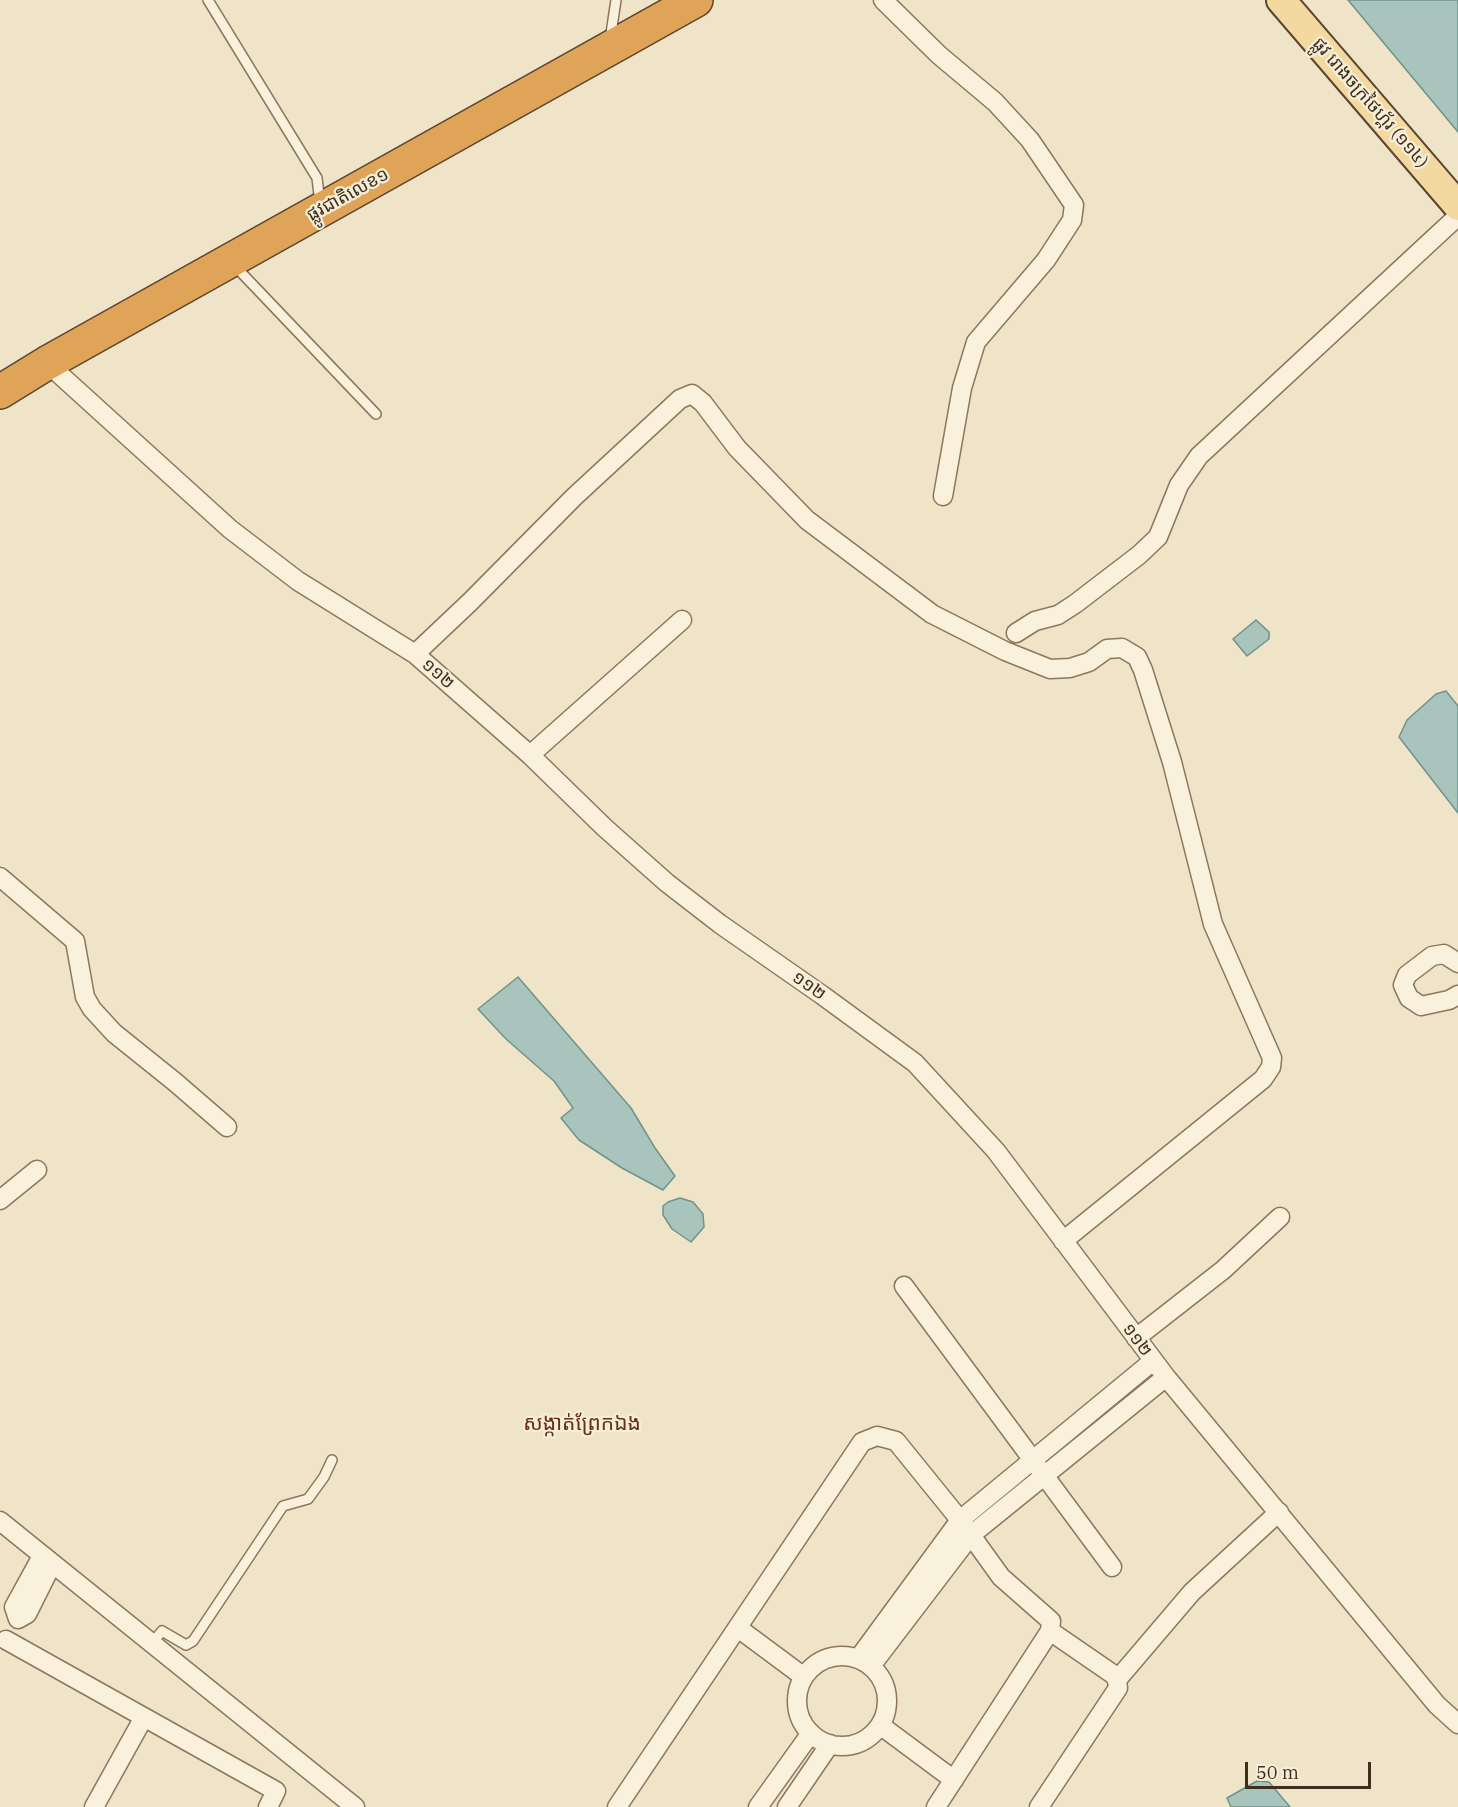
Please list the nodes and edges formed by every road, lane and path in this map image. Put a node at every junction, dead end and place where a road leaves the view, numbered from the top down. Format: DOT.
graph roads {
  1 [pos="208,0"];
  2 [pos="616,0"];
  3 [pos="696,0"];
  4 [pos="883,0"];
  5 [pos="1281,0"];
  6 [pos="609,49"];
  7 [pos="1458,206"];
  8 [pos="321,210"];
  9 [pos="1458,216"];
  10 [pos="230,261"];
  11 [pos="47,363"];
  12 [pos="2,387"];
  13 [pos="375,414"];
  14 [pos="943,496"];
  15 [pos="682,620"];
  16 [pos="1016,633"];
  17 [pos="415,654"];
  18 [pos="530,755"];
  19 [pos="0,877"];
  20 [pos="1458,963"];
  21 [pos="1458,995"];
  22 [pos="226,1127"];
  23 [pos="37,1170"];
  24 [pos="0,1200"];
  25 [pos="1280,1217"];
  26 [pos="1063,1241"];
  27 [pos="904,1286"];
  28 [pos="1136,1338"];
  29 [pos="1153,1361"];
  30 [pos="1166,1377"];
  31 [pos="332,1460"];
  32 [pos="1031,1460"];
  33 [pos="1044,1475"];
  34 [pos="1279,1512"];
  35 [pos="960,1520"];
  36 [pos="0,1521"];
  37 [pos="971,1535"];
  38 [pos="47,1560"];
  39 [pos="1112,1567"];
  40 [pos="738,1628"];
  41 [pos="1050,1632"];
  42 [pos="152,1643"];
  43 [pos="3,1645"];
  44 [pos="864,1662"];
  45 [pos="804,1677"];
  46 [pos="1117,1680"];
  47 [pos="144,1718"];
  48 [pos="1458,1724"];
  49 [pos="880,1725"];
  50 [pos="811,1733"];
  51 [pos="830,1744"];
  52 [pos="954,1780"];
  53 [pos="94,1807"];
  54 [pos="268,1807"];
  55 [pos="355,1807"];
  56 [pos="617,1807"];
  57 [pos="758,1807"];
  58 [pos="787,1807"];
  59 [pos="936,1807"];
  60 [pos="1039,1807"];
  1 -- 8 [label="lane"];
  2 -- 6 [label="lane"];
  3 -- 6 [label="highway, ផ្លូវជាតិលេខ១"];
  4 -- 14 [label="street"];
  5 -- 7 [label="main road, ផ្លូវ រោងចក្រថៃហ្គ័រ (១១៤)"];
  6 -- 8 [label="highway, ផ្លូវជាតិលេខ១"];
  8 -- 10 [label="highway, ផ្លូវជាតិលេខ១"];
  9 -- 16 [label="street"];
  10 -- 11 [label="highway, ផ្លូវជាតិលេខ១"];
  10 -- 13 [label="lane"];
  11 -- 12 [label="highway, ផ្លូវជាតិលេខ១"];
  11 -- 17 [label="street, ១១២"];
  15 -- 18 [label="street"];
  17 -- 18 [label="street, ១១២"];
  17 -- 26 [label="street"];
  18 -- 26 [label="street, ១១២"];
  19 -- 22 [label="street"];
  20 -- 21 [label="street"];
  23 -- 24 [label="street"];
  25 -- 28 [label="street"];
  26 -- 28 [label="street, ១១២"];
  27 -- 32 [label="street"];
  28 -- 29 [label="street, ១១២"];
  29 -- 30 [label="street, ១១២"];
  29 -- 32 [label="street"];
  30 -- 33 [label="street"];
  30 -- 34 [label="street, ១១២"];
  31 -- 42 [label="lane"];
  32 -- 33 [label="street"];
  32 -- 35 [label="street"];
  33 -- 37 [label="street"];
  33 -- 39 [label="street"];
  34 -- 46 [label="street"];
  34 -- 48 [label="street, ១១២"];
  35 -- 37 [label="street"];
  35 -- 40 [label="street"];
  35 -- 44 [label="street"];
  36 -- 38 [label="street"];
  37 -- 41 [label="street"];
  37 -- 44 [label="street"];
  38 -- 42 [label="street"];
  38 -- 43 [label="street"];
  40 -- 45 [label="street"];
  40 -- 56 [label="street"];
  41 -- 46 [label="street"];
  41 -- 52 [label="street"];
  42 -- 55 [label="street"];
  43 -- 47 [label="street"];
  44 -- 45 [label="street"];
  44 -- 49 [label="street"];
  45 -- 50 [label="street"];
  46 -- 60 [label="street"];
  47 -- 53 [label="street"];
  47 -- 54 [label="street"];
  49 -- 51 [label="street"];
  49 -- 52 [label="street"];
  50 -- 51 [label="street"];
  50 -- 57 [label="street"];
  51 -- 58 [label="street"];
  52 -- 59 [label="street"];
}
